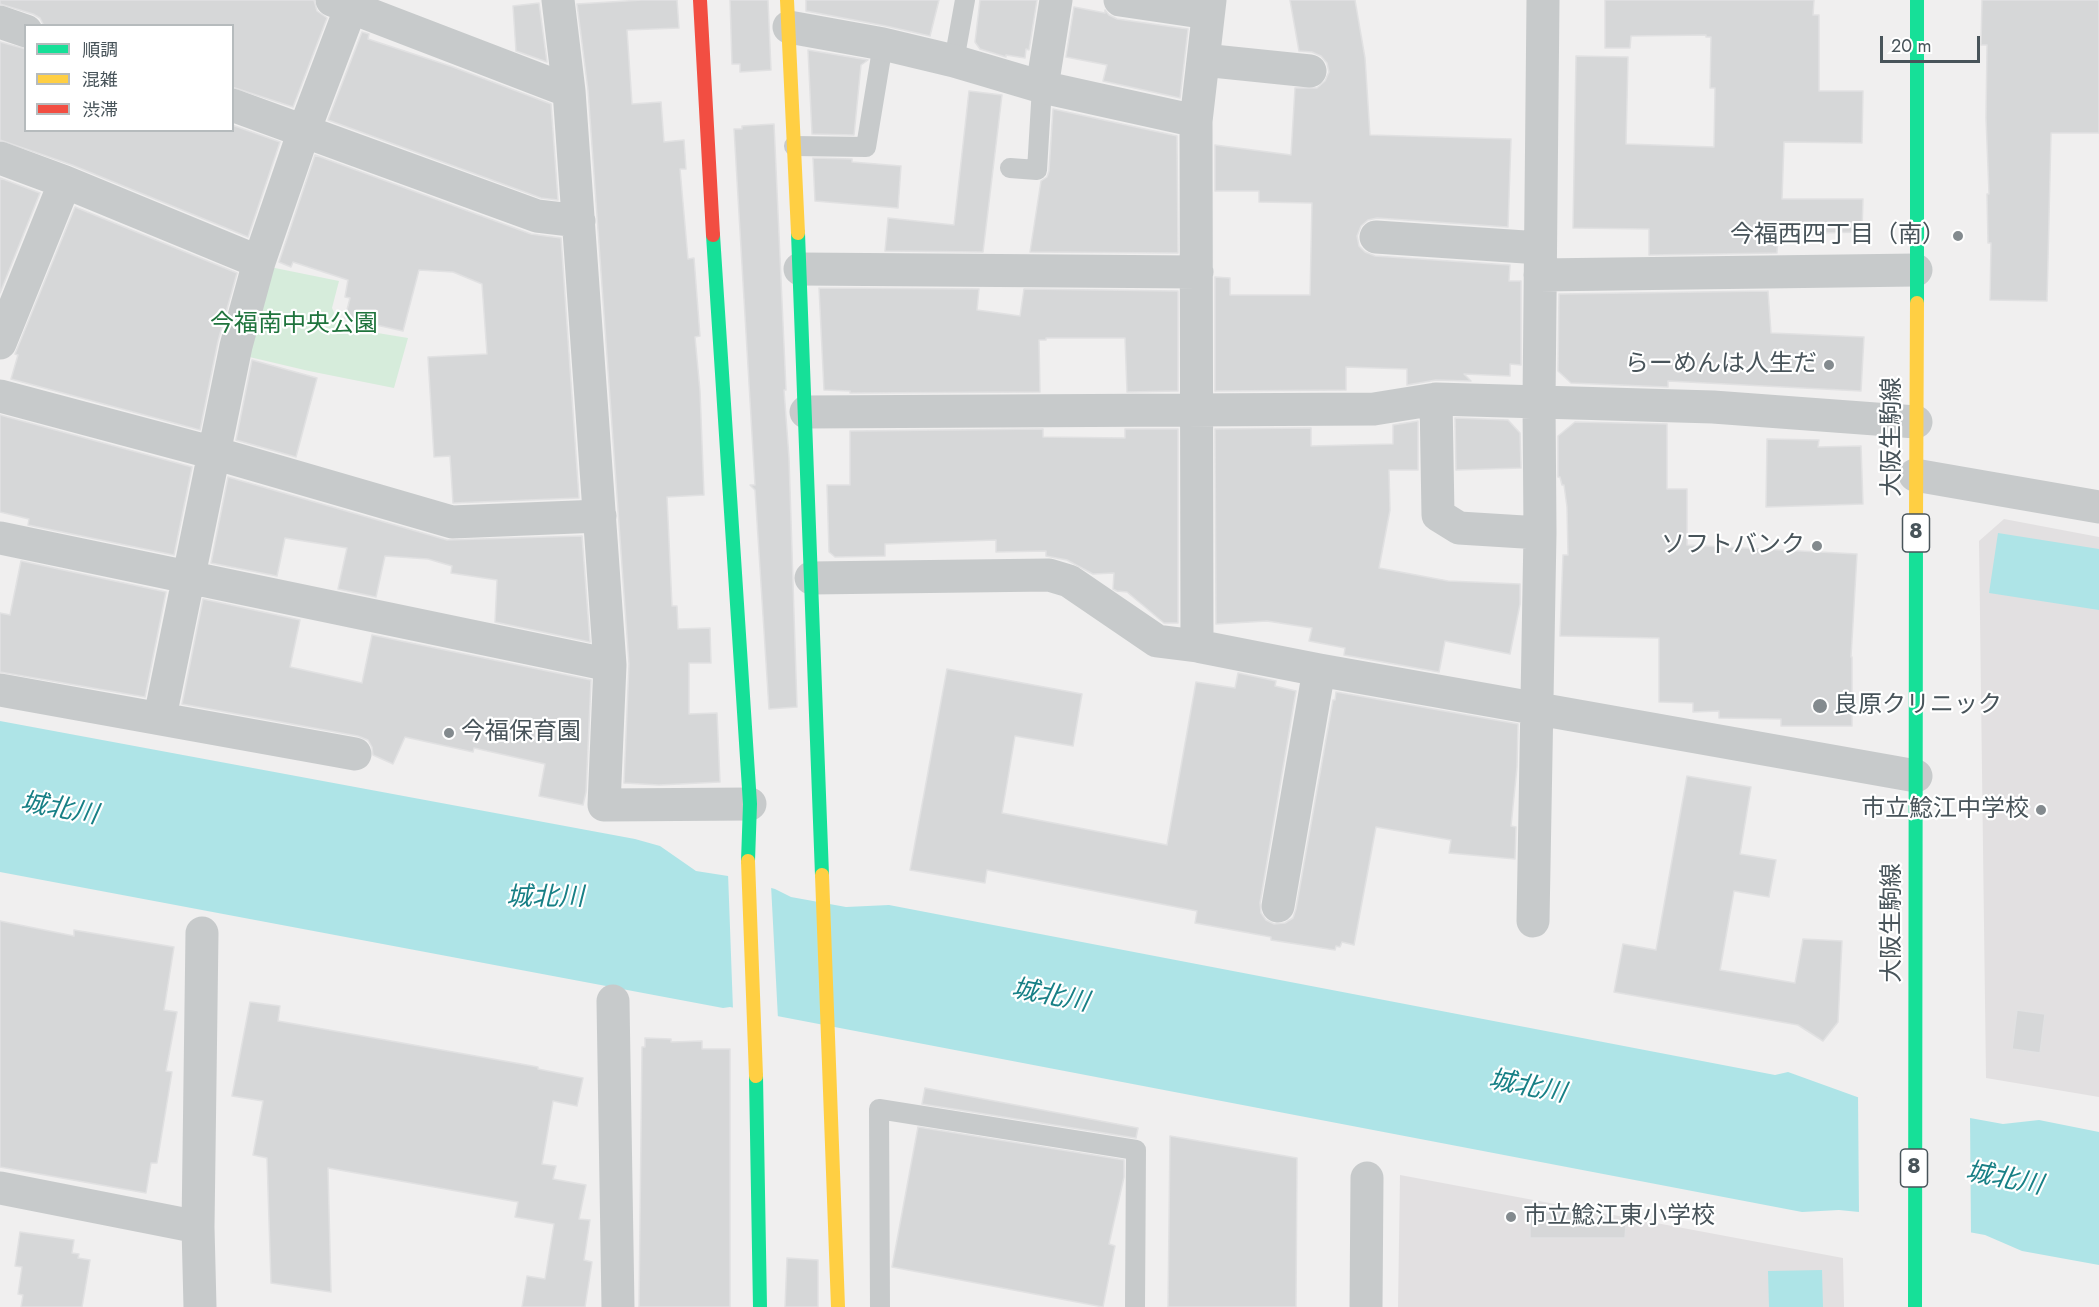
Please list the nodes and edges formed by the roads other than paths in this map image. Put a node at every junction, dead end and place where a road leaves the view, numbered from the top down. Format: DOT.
graph roads {
  1 [pos="558,0"];
  2 [pos="700,0"];
  3 [pos="965,0"];
  4 [pos="1056,0"];
  5 [pos="1120,0"];
  6 [pos="1543,0"];
  7 [pos="1917,0"];
  8 [pos="342,4"];
  9 [pos="1209,7"];
  10 [pos="788,13"];
  11 [pos="0,22"];
  12 [pos="24,30"];
  13 [pos="883,44"];
  14 [pos="1203,60"];
  15 [pos="954,61"];
  16 [pos="1310,71"];
  17 [pos="1042,87"];
  18 [pos="569,91"];
  19 [pos="234,106"];
  20 [pos="1196,121"];
  21 [pos="304,131"];
  22 [pos="794,146"];
  23 [pos="0,158"];
  24 [pos="1010,168"];
  25 [pos="65,182"];
  26 [pos="579,221"];
  27 [pos="1376,237"];
  28 [pos="259,262"];
  29 [pos="1540,262"];
  30 [pos="800,269"];
  31 [pos="1916,270"];
  32 [pos="1197,272"];
  33 [pos="0,343"];
  34 [pos="0,396"];
  35 [pos="1436,399"];
  36 [pos="1539,402"];
  37 [pos="1197,409"];
  38 [pos="806,412"];
  39 [pos="1916,422"];
  40 [pos="214,453"];
  41 [pos="1915,475"];
  42 [pos="2099,507"];
  43 [pos="600,516"];
  44 [pos="1540,533"];
  45 [pos="0,538"];
  46 [pos="188,577"];
  47 [pos="811,578"];
  48 [pos="1197,646"];
  49 [pos="610,665"];
  50 [pos="1319,670"];
  51 [pos="0,690"];
  52 [pos="1537,708"];
  53 [pos="160,717"];
  54 [pos="355,754"];
  55 [pos="1917,776"];
  56 [pos="750,804"];
  57 [pos="1278,906"];
  58 [pos="1533,921"];
  59 [pos="202,933"];
  60 [pos="613,1001"];
  61 [pos="1367,1178"];
  62 [pos="0,1188"];
  63 [pos="198,1227"];
  64 [pos="200,1307"];
  65 [pos="618,1307"];
  66 [pos="760,1307"];
  67 [pos="838,1307"];
  68 [pos="880,1307"];
  69 [pos="1135,1307"];
  70 [pos="1366,1307"];
  71 [pos="1915,1307"];
  1 -- 18 [label="street"];
  2 -- 56 [label="street"];
  3 -- 15 [label="lane"];
  4 -- 17 [label="street"];
  5 -- 9 [label="street"];
  6 -- 29 [label="street"];
  7 -- 31 [label="street, 大阪生駒線 / 8"];
  8 -- 18 [label="street"];
  8 -- 21 [label="street"];
  9 -- 14 [label="street"];
  10 -- 13 [label="street"];
  10 -- 22 [label="street"];
  11 -- 12 [label="street"];
  13 -- 15 [label="street"];
  13 -- 22 [label="lane"];
  14 -- 16 [label="street"];
  14 -- 20 [label="street"];
  15 -- 17 [label="street"];
  17 -- 20 [label="street"];
  17 -- 24 [label="lane"];
  18 -- 26 [label="street"];
  19 -- 21 [label="street"];
  20 -- 32 [label="street"];
  21 -- 26 [label="street"];
  21 -- 28 [label="street"];
  22 -- 30 [label="street"];
  23 -- 25 [label="street"];
  25 -- 28 [label="street"];
  25 -- 33 [label="street"];
  26 -- 43 [label="street"];
  27 -- 29 [label="street"];
  28 -- 40 [label="street"];
  29 -- 31 [label="street"];
  29 -- 36 [label="street"];
  30 -- 32 [label="street"];
  30 -- 38 [label="street"];
  31 -- 39 [label="street, 大阪生駒線 / 8"];
  32 -- 37 [label="street"];
  34 -- 40 [label="street"];
  35 -- 36 [label="street"];
  35 -- 37 [label="street"];
  35 -- 44 [label="street"];
  36 -- 39 [label="street"];
  36 -- 44 [label="street"];
  37 -- 38 [label="street"];
  37 -- 48 [label="street"];
  38 -- 47 [label="street"];
  39 -- 41 [label="street, 大阪生駒線 / 8"];
  40 -- 43 [label="street"];
  40 -- 46 [label="street"];
  41 -- 42 [label="street"];
  41 -- 55 [label="street, 大阪生駒線 / 8"];
  43 -- 49 [label="street"];
  44 -- 52 [label="street"];
  45 -- 46 [label="street"];
  46 -- 49 [label="street"];
  46 -- 53 [label="street"];
  47 -- 48 [label="street"];
  47 -- 67 [label="street"];
  48 -- 50 [label="street"];
  49 -- 56 [label="street"];
  50 -- 52 [label="street"];
  50 -- 57 [label="street"];
  51 -- 53 [label="street"];
  52 -- 55 [label="street"];
  52 -- 58 [label="street"];
  53 -- 54 [label="street"];
  55 -- 71 [label="street, 大阪生駒線 / 8"];
  56 -- 66 [label="street"];
  59 -- 63 [label="street"];
  60 -- 65 [label="street"];
  61 -- 70 [label="street"];
  62 -- 63 [label="street"];
  63 -- 64 [label="street"];
  68 -- 69 [label="lane"];
}
